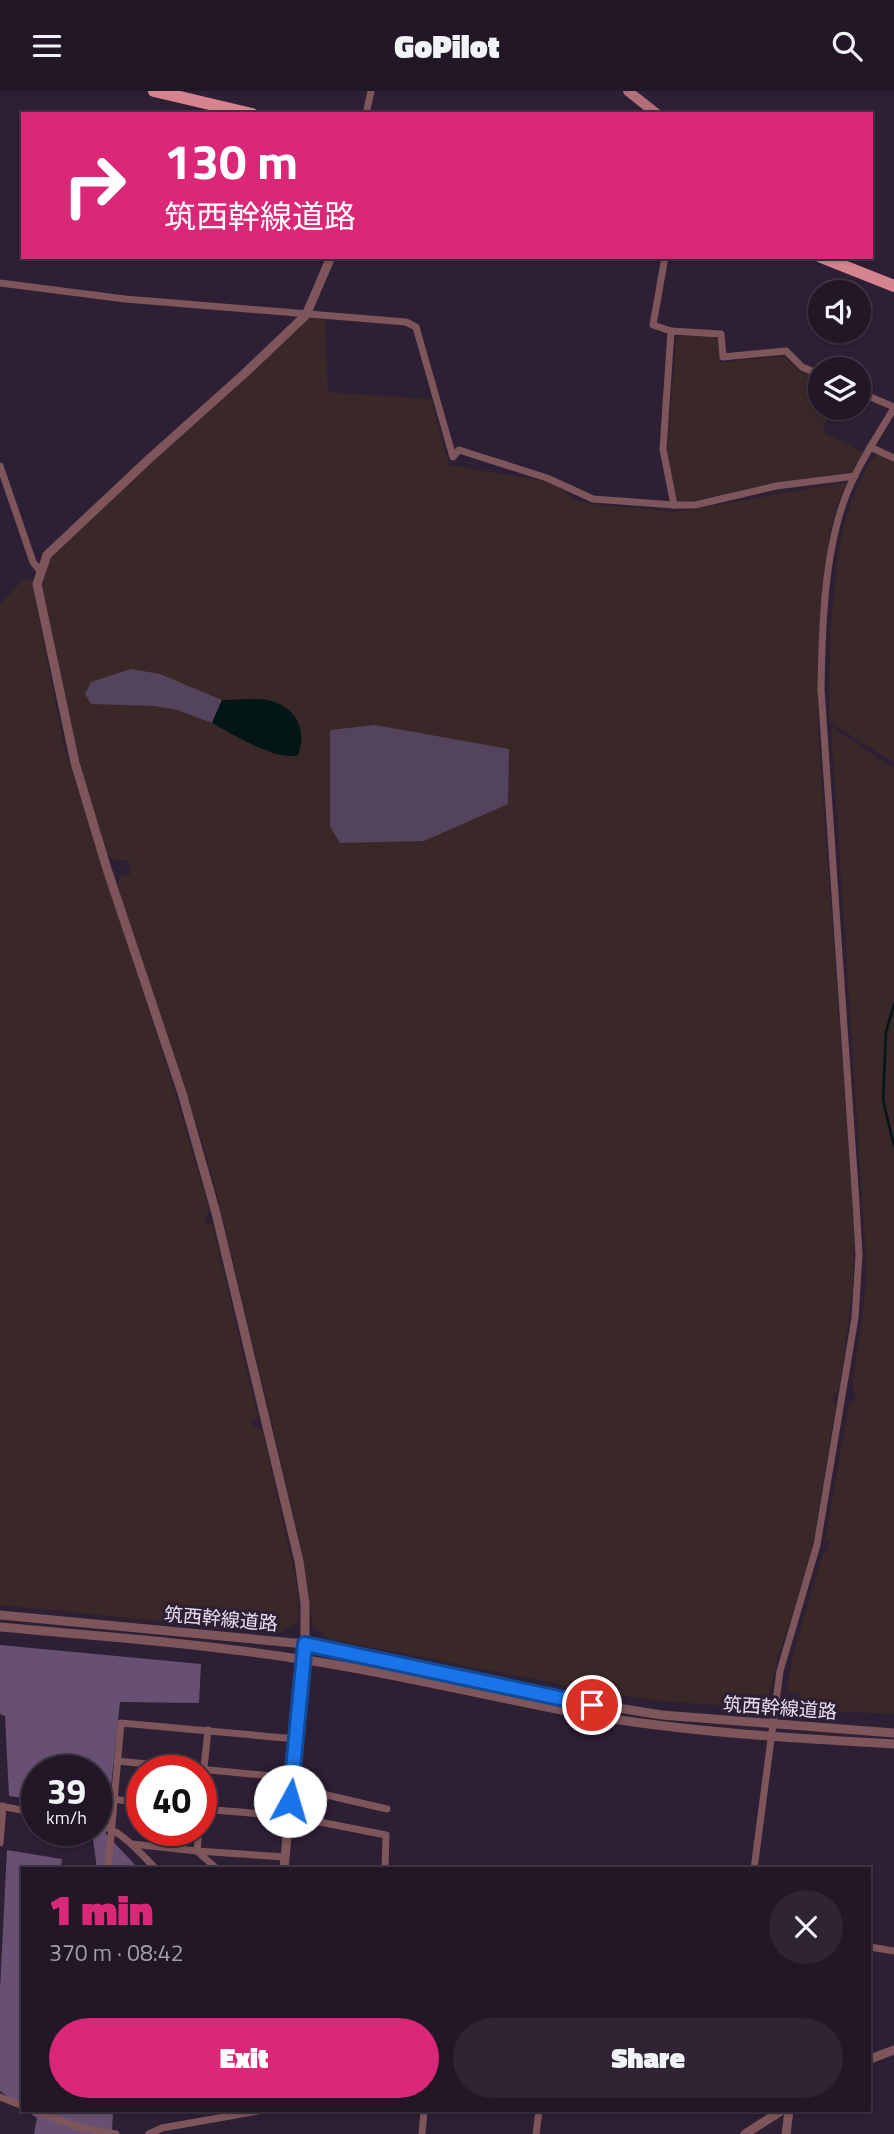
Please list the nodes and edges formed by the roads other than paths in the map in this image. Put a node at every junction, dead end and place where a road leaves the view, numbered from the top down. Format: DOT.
graph roads {
  1 [pos="153,91"];
  2 [pos="371,91"];
  3 [pos="628,91"];
  4 [pos="243,112"];
  5 [pos="366,112"];
  6 [pos="654,112"];
  7 [pos="330,259"];
  8 [pos="665,259"];
  9 [pos="826,259"];
  10 [pos="0,283"];
  11 [pos="894,286"];
  12 [pos="306,315"];
  13 [pos="671,331"];
  14 [pos="808,370"];
  15 [pos="871,397"];
  16 [pos="894,407"];
  17 [pos="870,447"];
  18 [pos="894,458"];
  19 [pos="0,466"];
  20 [pos="855,476"];
  21 [pos="674,505"];
  22 [pos="40,571"];
  23 [pos="0,1615"];
  24 [pos="0,1627"];
  25 [pos="305,1644"];
  26 [pos="303,1659"];
  27 [pos="772,1724"];
  28 [pos="208,1730"];
  29 [pos="894,1733"];
  30 [pos="771,1737"];
  31 [pos="296,1739"];
  32 [pos="894,1744"];
  33 [pos="206,1755"];
  34 [pos="117,1761"];
  35 [pos="126,1762"];
  36 [pos="217,1772"];
  37 [pos="292,1782"];
  38 [pos="113,1800"];
  39 [pos="126,1801"];
  40 [pos="2,1806"];
  41 [pos="387,1809"];
  42 [pos="21,1810"];
  43 [pos="217,1810"];
  44 [pos="112,1814"];
  45 [pos="289,1816"];
  46 [pos="0,1843"];
  47 [pos="110,1846"];
  48 [pos="134,1846"];
  49 [pos="151,1846"];
  50 [pos="198,1846"];
  51 [pos="198,1851"];
  52 [pos="285,1857"];
  53 [pos="108,1867"];
  54 [pos="154,1867"];
  55 [pos="215,1867"];
  56 [pos="284,1867"];
  57 [pos="385,1867"];
  58 [pos="754,1867"];
  59 [pos="871,1947"];
  60 [pos="894,1951"];
  61 [pos="894,2050"];
  62 [pos="871,2059"];
  63 [pos="0,2097"];
  64 [pos="21,2105"];
  65 [pos="37,2112"];
  66 [pos="252,2112"];
  67 [pos="424,2112"];
  68 [pos="539,2112"];
  69 [pos="779,2112"];
  70 [pos="789,2112"];
  71 [pos="116,2134"];
  72 [pos="149,2134"];
  73 [pos="422,2134"];
  74 [pos="536,2134"];
  75 [pos="744,2134"];
  76 [pos="786,2134"];
  1 -- 4 [label="main road"];
  2 -- 5 [label="street"];
  3 -- 6 [label="main road"];
  7 -- 12 [label="street"];
  8 -- 13 [label="street"];
  9 -- 11 [label="main road"];
  10 -- 12 [label="street"];
  12 -- 21 [label="street"];
  12 -- 22 [label="street"];
  13 -- 14 [label="street"];
  13 -- 21 [label="street"];
  15 -- 16 [label="street"];
  16 -- 17 [label="street"];
  17 -- 18 [label="street"];
  17 -- 20 [label="street"];
  19 -- 22 [label="street"];
  20 -- 21 [label="street"];
  20 -- 27 [label="street"];
  22 -- 25 [label="street"];
  23 -- 25 [label="street, 筑西幹線道路"];
  24 -- 26 [label="street, 筑西幹線道路"];
  25 -- 26 [label="street"];
  25 -- 27 [label="street, 筑西幹線道路"];
  26 -- 30 [label="street, 筑西幹線道路"];
  26 -- 31 [label="street"];
  27 -- 29 [label="street, 筑西幹線道路"];
  27 -- 30 [label="street"];
  28 -- 31 [label="street"];
  28 -- 33 [label="street"];
  28 -- 34 [label="street"];
  30 -- 32 [label="street, 筑西幹線道路"];
  30 -- 58 [label="street"];
  31 -- 37 [label="street"];
  34 -- 35 [label="street"];
  34 -- 38 [label="street"];
  36 -- 37 [label="street"];
  37 -- 41 [label="street"];
  37 -- 45 [label="street"];
  38 -- 39 [label="street"];
  38 -- 44 [label="street"];
  40 -- 42 [label="street"];
  40 -- 46 [label="street"];
  43 -- 45 [label="street"];
  45 -- 52 [label="street"];
  45 -- 57 [label="street"];
  47 -- 53 [label="street"];
  48 -- 54 [label="street"];
  49 -- 51 [label="street"];
  50 -- 51 [label="street"];
  51 -- 52 [label="street"];
  51 -- 55 [label="street"];
  52 -- 56 [label="street"];
  59 -- 60 [label="street"];
  61 -- 62 [label="street"];
  63 -- 64 [label="street"];
  65 -- 71 [label="street"];
  66 -- 72 [label="street"];
  67 -- 73 [label="street"];
  68 -- 74 [label="street"];
  69 -- 75 [label="street"];
  70 -- 76 [label="street"];
}
